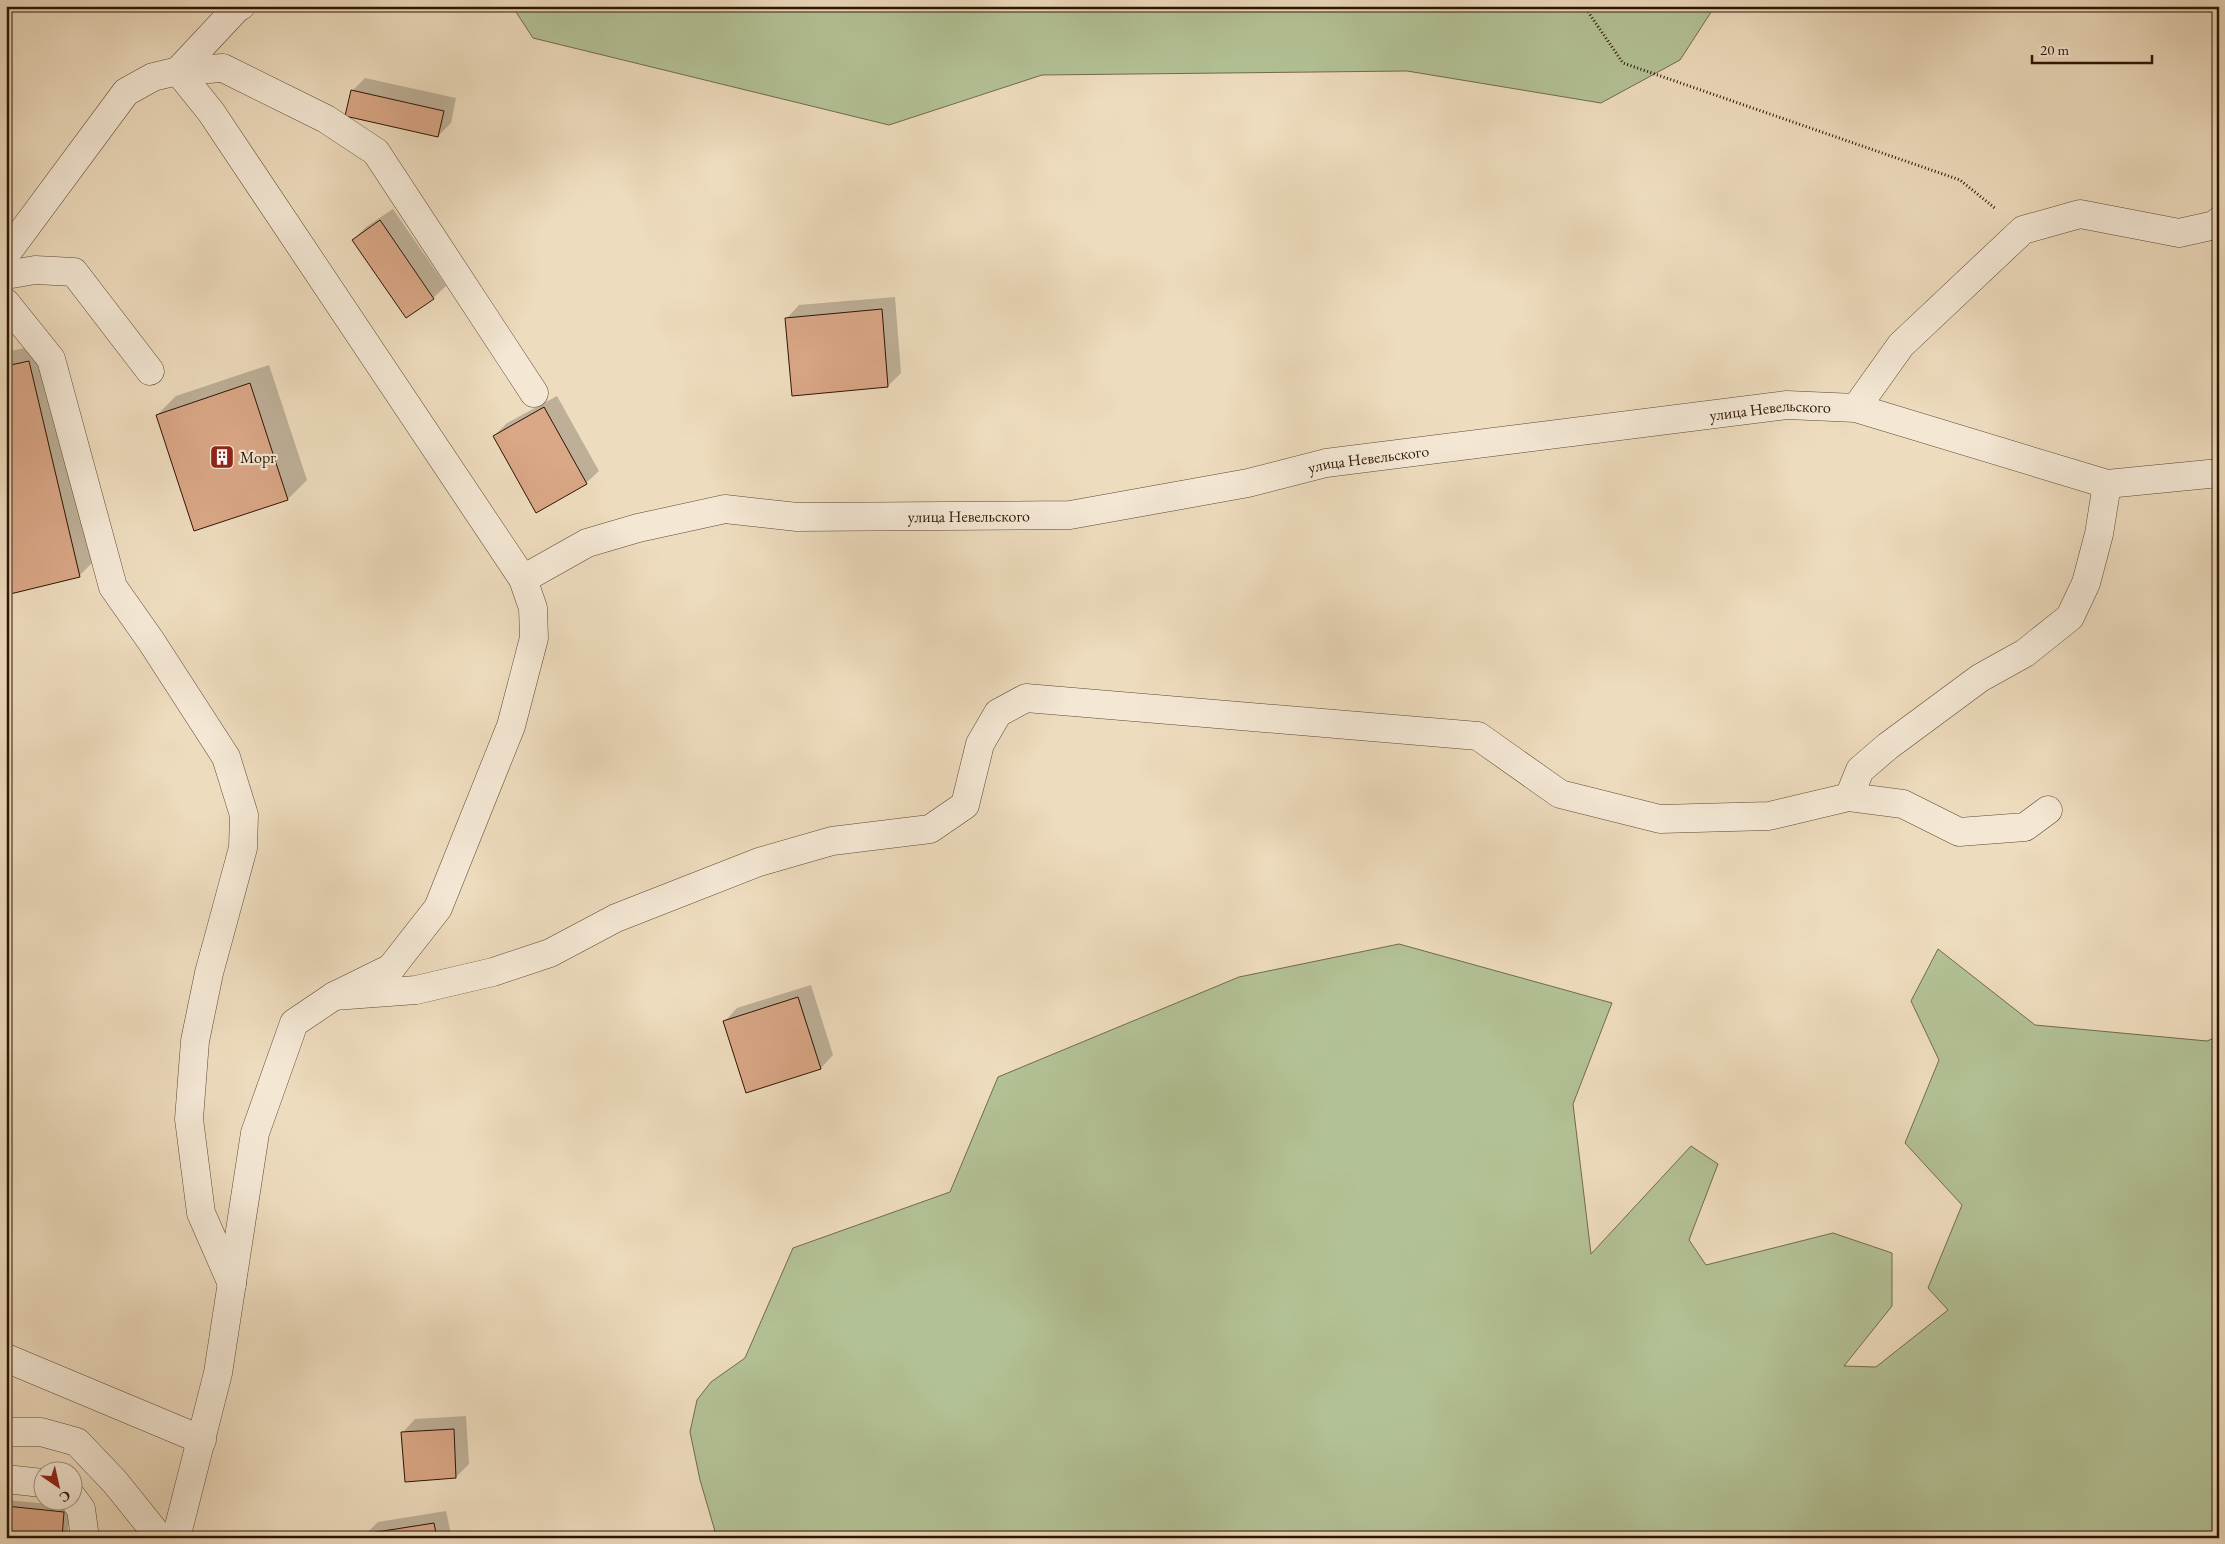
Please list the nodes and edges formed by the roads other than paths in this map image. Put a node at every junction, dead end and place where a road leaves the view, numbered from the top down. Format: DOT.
graph roads {
  1 [pos="242,6"];
  2 [pos="178,71"];
  3 [pos="2219,221"];
  4 [pos="6,254"];
  5 [pos="6,275"];
  6 [pos="6,303"];
  7 [pos="150,370"];
  8 [pos="534,393"];
  9 [pos="1856,408"];
  10 [pos="2219,473"];
  11 [pos="2107,484"];
  12 [pos="523,579"];
  13 [pos="1849,797"];
  14 [pos="2048,810"];
  15 [pos="334,996"];
  16 [pos="232,1284"];
  17 [pos="6,1358"];
  18 [pos="6,1432"];
  19 [pos="202,1440"];
  20 [pos="6,1479"];
  21 [pos="32,1482"];
  22 [pos="81,1512"];
  23 [pos="85,1538"];
  24 [pos="160,1538"];
  25 [pos="176,1538"];
  1 -- 2 [label="street"];
  2 -- 4 [label="street"];
  2 -- 8 [label="street"];
  2 -- 12 [label="street"];
  3 -- 9 [label="street"];
  5 -- 7 [label="street"];
  6 -- 16 [label="street"];
  9 -- 11 [label="street, улица Невельского"];
  9 -- 12 [label="street, улица Невельского"];
  10 -- 11 [label="street, улица Невельского"];
  11 -- 13 [label="street"];
  12 -- 15 [label="street"];
  13 -- 14 [label="street"];
  13 -- 15 [label="street"];
  15 -- 16 [label="street"];
  16 -- 19 [label="street"];
  17 -- 19 [label="street"];
  18 -- 24 [label="street"];
  19 -- 25 [label="street"];
  20 -- 21 [label="street"];
  22 -- 23 [label="street"];
}
